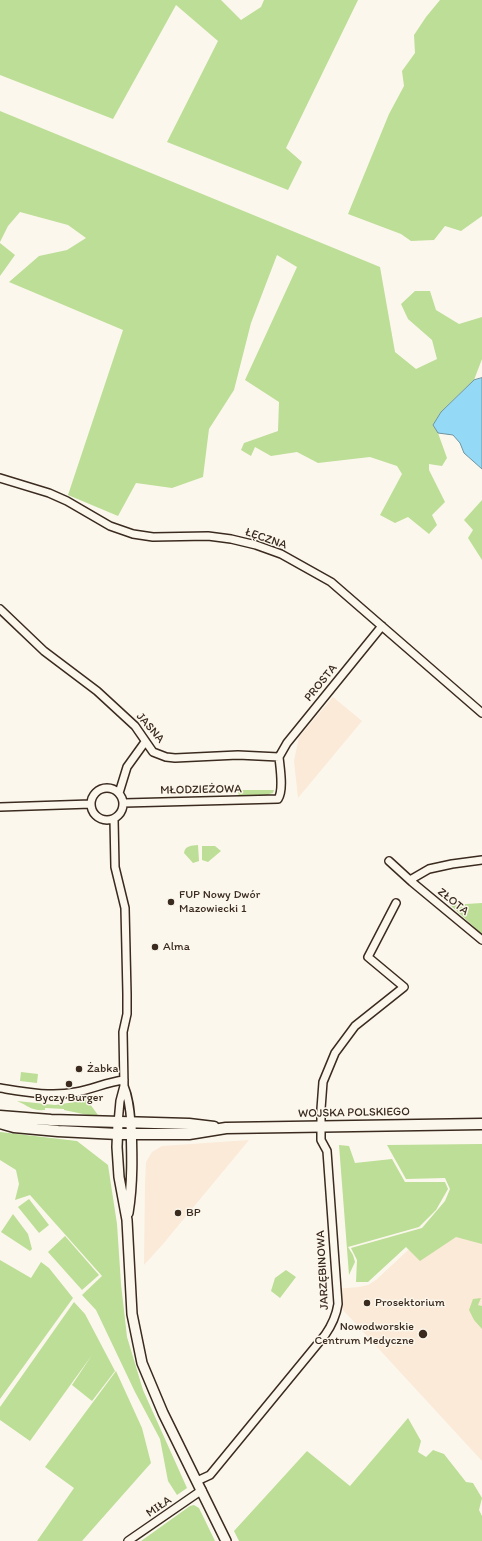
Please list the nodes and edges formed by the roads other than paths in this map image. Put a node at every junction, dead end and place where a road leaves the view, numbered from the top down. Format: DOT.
graph roads {
  1 [pos="0,478"];
  2 [pos="0,609"];
  3 [pos="382,626"];
  4 [pos="482,713"];
  5 [pos="145,742"];
  6 [pos="279,757"];
  7 [pos="119,793"];
  8 [pos="124,803"];
  9 [pos="91,804"];
  10 [pos="0,806"];
  11 [pos="114,819"];
  12 [pos="482,860"];
  13 [pos="389,861"];
  14 [pos="410,880"];
  15 [pos="396,903"];
  16 [pos="482,940"];
  17 [pos="124,1083"];
  18 [pos="0,1088"];
  19 [pos="0,1116"];
  20 [pos="0,1123"];
  21 [pos="118,1123"];
  22 [pos="131,1123"];
  23 [pos="482,1124"];
  24 [pos="321,1127"];
  25 [pos="226,1128"];
  26 [pos="118,1134"];
  27 [pos="132,1135"];
  28 [pos="127,1220"];
  29 [pos="199,1486"];
  30 [pos="128,1541"];
  31 [pos="226,1541"];
  1 -- 3 [label="street, ŁĘCZNA"];
  2 -- 5 [label="street, JASNA"];
  3 -- 4 [label="street, ŁĘCZNA"];
  3 -- 6 [label="street, PROSTA"];
  5 -- 6 [label="street, JASNA"];
  5 -- 7 [label="street"];
  6 -- 8 [label="street, MŁODZIEŻOWA"];
  7 -- 8 [label="street"];
  7 -- 9 [label="street"];
  8 -- 11 [label="street"];
  9 -- 10 [label="street"];
  9 -- 11 [label="street"];
  11 -- 17 [label="street"];
  12 -- 14 [label="street"];
  13 -- 14 [label="street, ZŁOTA"];
  14 -- 16 [label="street, ZŁOTA"];
  15 -- 24 [label="street, JARZĘBINOWA"];
  17 -- 18 [label="street"];
  17 -- 21 [label="street"];
  17 -- 22 [label="street"];
  19 -- 21 [label="main road, WOJSKA POLSKIEGO"];
  20 -- 26 [label="main road, WOJSKA POLSKIEGO"];
  21 -- 22 [label="main road, WOJSKA POLSKIEGO"];
  21 -- 26 [label="street"];
  22 -- 25 [label="main road, WOJSKA POLSKIEGO"];
  22 -- 27 [label="street"];
  23 -- 24 [label="main road, WOJSKA POLSKIEGO"];
  24 -- 25 [label="main road, WOJSKA POLSKIEGO"];
  24 -- 29 [label="street, JARZĘBINOWA"];
  25 -- 27 [label="main road, WOJSKA POLSKIEGO"];
  26 -- 27 [label="main road, WOJSKA POLSKIEGO"];
  26 -- 28 [label="street"];
  27 -- 28 [label="street"];
  28 -- 29 [label="street"];
  29 -- 30 [label="street, MIŁA"];
  29 -- 31 [label="street"];
}
